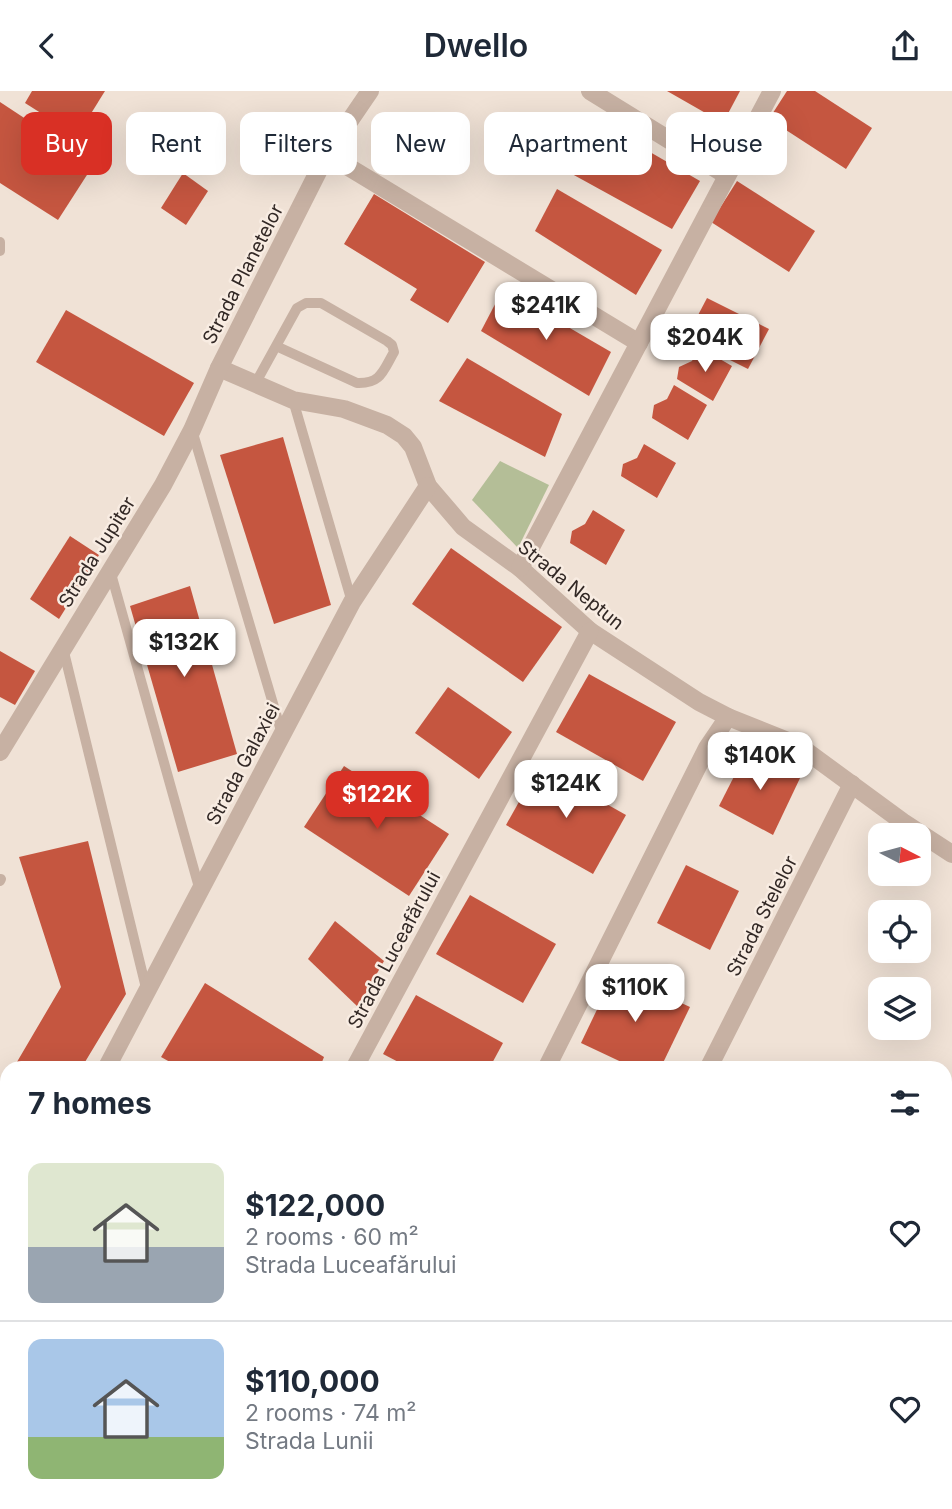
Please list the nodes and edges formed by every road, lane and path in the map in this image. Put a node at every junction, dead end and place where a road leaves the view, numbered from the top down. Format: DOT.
graph roads {
  1 [pos="370,91"];
  2 [pos="590,91"];
  3 [pos="772,91"];
  4 [pos="356,112"];
  5 [pos="760,112"];
  6 [pos="666,138"];
  7 [pos="357,172"];
  8 [pos="316,175"];
  9 [pos="726,175"];
  10 [pos="0,242"];
  11 [pos="0,251"];
  12 [pos="639,343"];
  13 [pos="276,346"];
  14 [pos="219,368"];
  15 [pos="255,384"];
  16 [pos="293,400"];
  17 [pos="192,430"];
  18 [pos="428,486"];
  19 [pos="520,568"];
  20 [pos="110,570"];
  21 [pos="352,602"];
  22 [pos="590,631"];
  23 [pos="62,649"];
  24 [pos="728,717"];
  25 [pos="282,734"];
  26 [pos="0,752"];
  27 [pos="852,784"];
  28 [pos="952,854"];
  29 [pos="200,891"];
  30 [pos="147,992"];
  31 [pos="110,1061"];
  32 [pos="358,1061"];
  33 [pos="550,1061"];
  34 [pos="712,1061"];
  1 -- 4 [label="street, Strada Planetelor"];
  2 -- 6 [label="street"];
  3 -- 5 [label="street"];
  7 -- 12 [label="street"];
  8 -- 14 [label="street, Strada Planetelor"];
  9 -- 12 [label="street"];
  10 -- 11 [label="lane"];
  12 -- 19 [label="street"];
  13 -- 13 [label="lane"];
  13 -- 15 [label="lane"];
  14 -- 15 [label="street, Strada Neptun"];
  14 -- 17 [label="street, Strada Jupiter"];
  15 -- 16 [label="street, Strada Neptun"];
  16 -- 18 [label="street, Strada Neptun"];
  16 -- 21 [label="lane"];
  17 -- 20 [label="street, Strada Jupiter"];
  17 -- 25 [label="lane"];
  18 -- 19 [label="street, Strada Neptun"];
  18 -- 21 [label="street, Strada Galaxiei"];
  19 -- 22 [label="street, Strada Neptun"];
  20 -- 23 [label="street, Strada Jupiter"];
  20 -- 29 [label="lane"];
  21 -- 25 [label="street, Strada Galaxiei"];
  22 -- 24 [label="street, Strada Neptun"];
  22 -- 32 [label="street, Strada Luceafărului"];
  23 -- 26 [label="street, Strada Jupiter"];
  23 -- 30 [label="lane"];
  24 -- 27 [label="street, Strada Neptun"];
  24 -- 33 [label="street"];
  25 -- 29 [label="street, Strada Galaxiei"];
  27 -- 28 [label="street, Strada Neptun"];
  27 -- 34 [label="street, Strada Stelelor"];
  29 -- 30 [label="street, Strada Galaxiei"];
  30 -- 31 [label="street, Strada Galaxiei"];
}
